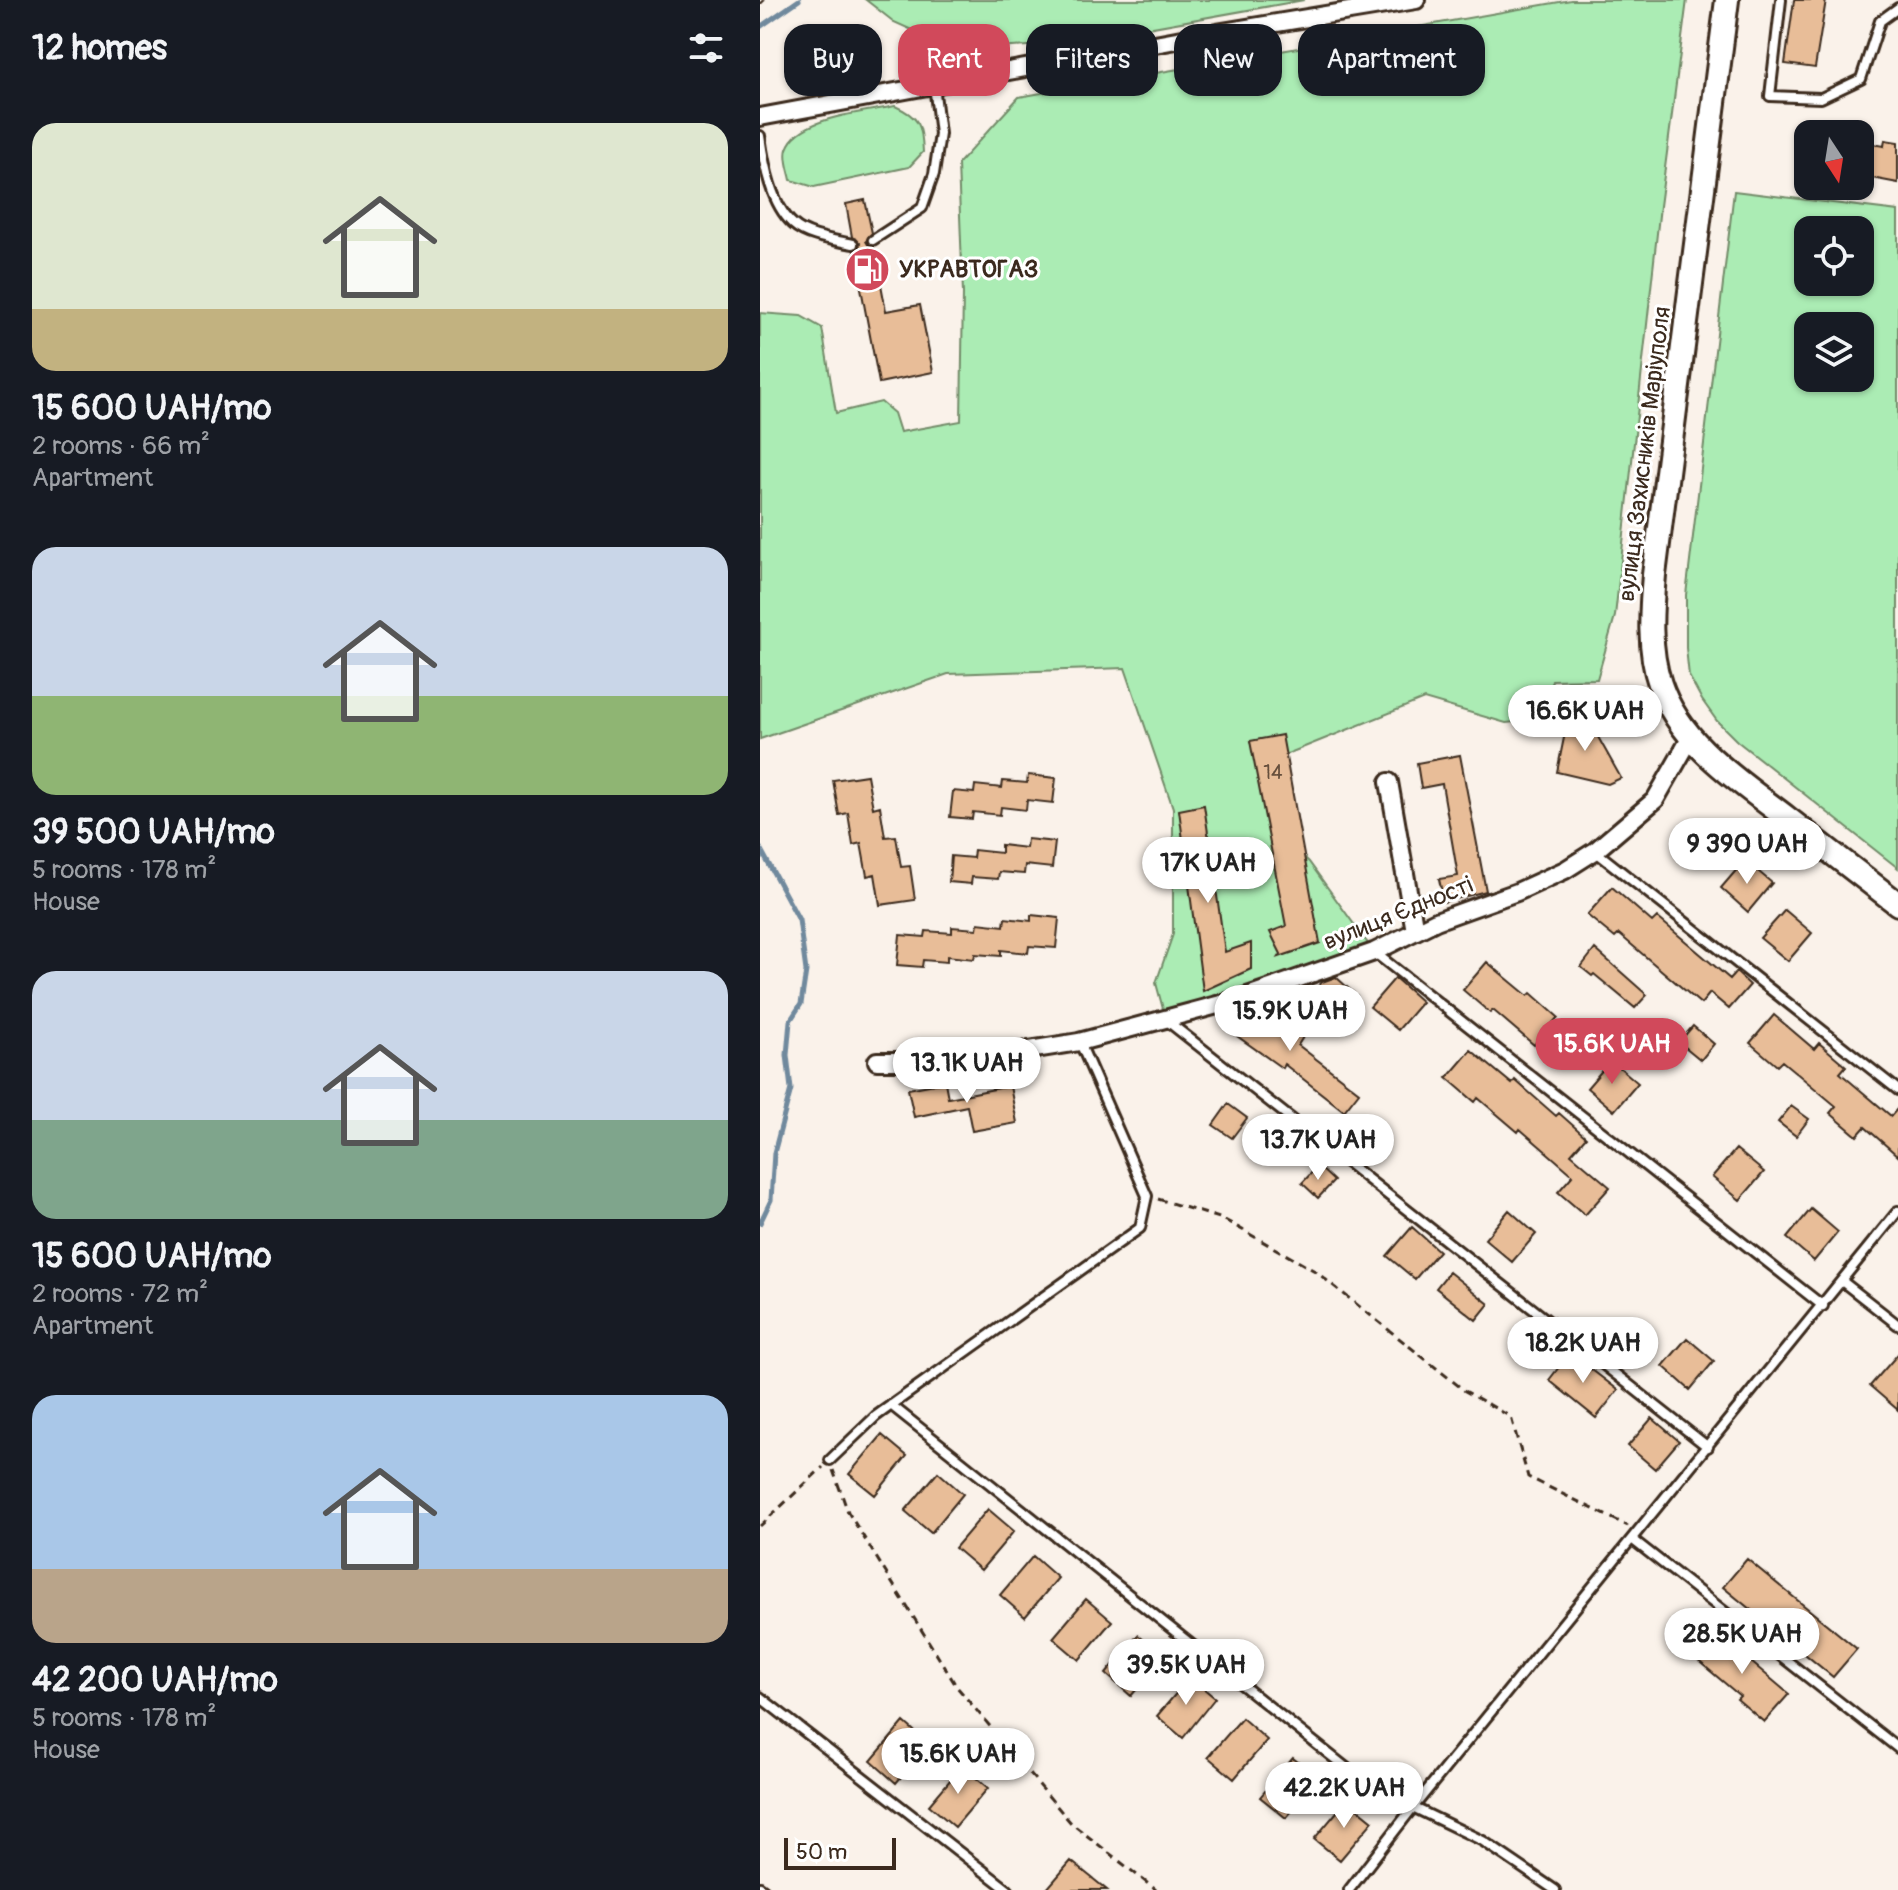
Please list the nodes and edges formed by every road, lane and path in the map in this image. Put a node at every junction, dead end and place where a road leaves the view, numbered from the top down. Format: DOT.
graph roads {
  1 [pos="1416,0"];
  2 [pos="1727,0"];
  3 [pos="1781,0"];
  4 [pos="1898,8"];
  5 [pos="1010,71"];
  6 [pos="898,92"];
  7 [pos="935,96"];
  8 [pos="760,117"];
  9 [pos="760,136"];
  10 [pos="873,240"];
  11 [pos="853,244"];
  12 [pos="1691,737"];
  13 [pos="1389,782"];
  14 [pos="1595,851"];
  15 [pos="1898,904"];
  16 [pos="1415,931"];
  17 [pos="1374,952"];
  18 [pos="1166,1020"];
  19 [pos="1079,1042"];
  20 [pos="877,1061"];
  21 [pos="1898,1090"];
  22 [pos="1147,1196"];
  23 [pos="1898,1211"];
  24 [pos="1843,1282"];
  25 [pos="1823,1306"];
  26 [pos="1898,1325"];
  27 [pos="891,1405"];
  28 [pos="1708,1447"];
  29 [pos="830,1460"];
  30 [pos="760,1526"];
  31 [pos="1635,1536"];
  32 [pos="760,1697"];
  33 [pos="1898,1748"];
  34 [pos="1413,1807"];
  35 [pos="1008,1890"];
  36 [pos="1156,1890"];
  37 [pos="1349,1890"];
  38 [pos="1555,1890"];
  1 -- 5 [label="street"];
  2 -- 12 [label="main road, вулиця Захисників Маріуполя"];
  3 -- 4 [label="lane"];
  6 -- 8 [label="street"];
  7 -- 10 [label="lane"];
  9 -- 11 [label="lane"];
  12 -- 14 [label="street, вулиця Єдності"];
  12 -- 15 [label="main road, вулиця Захисників Маріуполя"];
  13 -- 16 [label="street"];
  14 -- 16 [label="street, вулиця Єдності"];
  14 -- 21 [label="lane"];
  16 -- 17 [label="street, вулиця Єдності"];
  17 -- 18 [label="street, вулиця Єдності"];
  17 -- 25 [label="lane"];
  18 -- 19 [label="street, вулиця Єдності"];
  18 -- 28 [label="lane"];
  19 -- 20 [label="street, вулиця Єдності"];
  19 -- 22 [label="lane"];
  22 -- 27 [label="lane"];
  22 -- 31 [label="path"];
  23 -- 24 [label="lane"];
  24 -- 25 [label="lane"];
  24 -- 26 [label="lane"];
  25 -- 28 [label="lane"];
  27 -- 29 [label="lane"];
  27 -- 34 [label="lane"];
  28 -- 31 [label="lane"];
  29 -- 30 [label="path"];
  29 -- 36 [label="path"];
  31 -- 33 [label="lane"];
  31 -- 34 [label="lane"];
  32 -- 35 [label="lane"];
  34 -- 37 [label="lane"];
  34 -- 38 [label="lane"];
}
